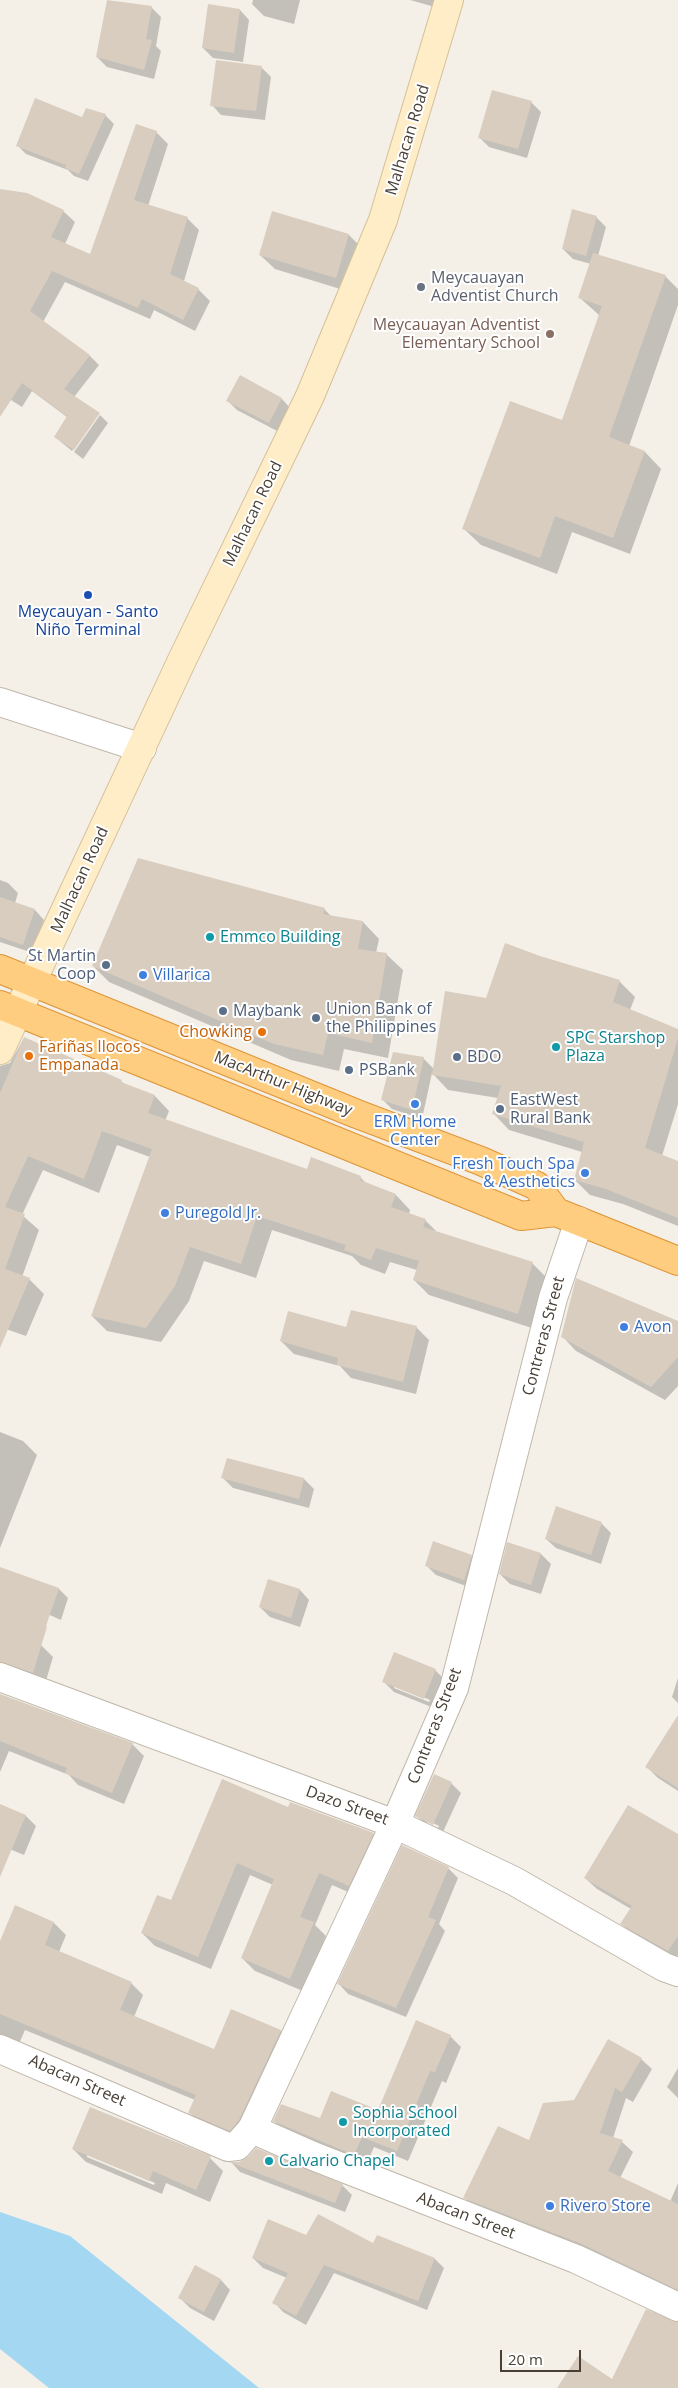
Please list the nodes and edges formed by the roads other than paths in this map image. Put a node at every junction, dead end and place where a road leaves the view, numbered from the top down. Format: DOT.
graph roads {
  1 [pos="448,0"];
  2 [pos="0,702"];
  3 [pos="142,748"];
  4 [pos="0,968"];
  5 [pos="32,982"];
  6 [pos="9,1009"];
  7 [pos="0,1050"];
  8 [pos="567,1216"];
  9 [pos="678,1261"];
  10 [pos="0,1676"];
  11 [pos="395,1824"];
  12 [pos="678,1972"];
  13 [pos="0,2049"];
  14 [pos="244,2138"];
  15 [pos="678,2307"];
  1 -- 3 [label="main road, Malhacan Road"];
  2 -- 3 [label="street"];
  3 -- 5 [label="main road, Malhacan Road"];
  4 -- 5 [label="highway, MacArthur Highway"];
  5 -- 6 [label="main road, Malhacan Road"];
  5 -- 8 [label="highway, MacArthur Highway"];
  6 -- 7 [label="main road, Malhacan Road"];
  6 -- 8 [label="highway, MacArthur Highway"];
  8 -- 9 [label="highway, MacArthur Highway"];
  8 -- 11 [label="street, Contreras Street"];
  10 -- 11 [label="street, Dazo Street"];
  11 -- 12 [label="street, Dazo Street"];
  11 -- 14 [label="street, Contreras Street"];
  13 -- 14 [label="street, Abacan Street"];
  14 -- 15 [label="street, Abacan Street"];
}
